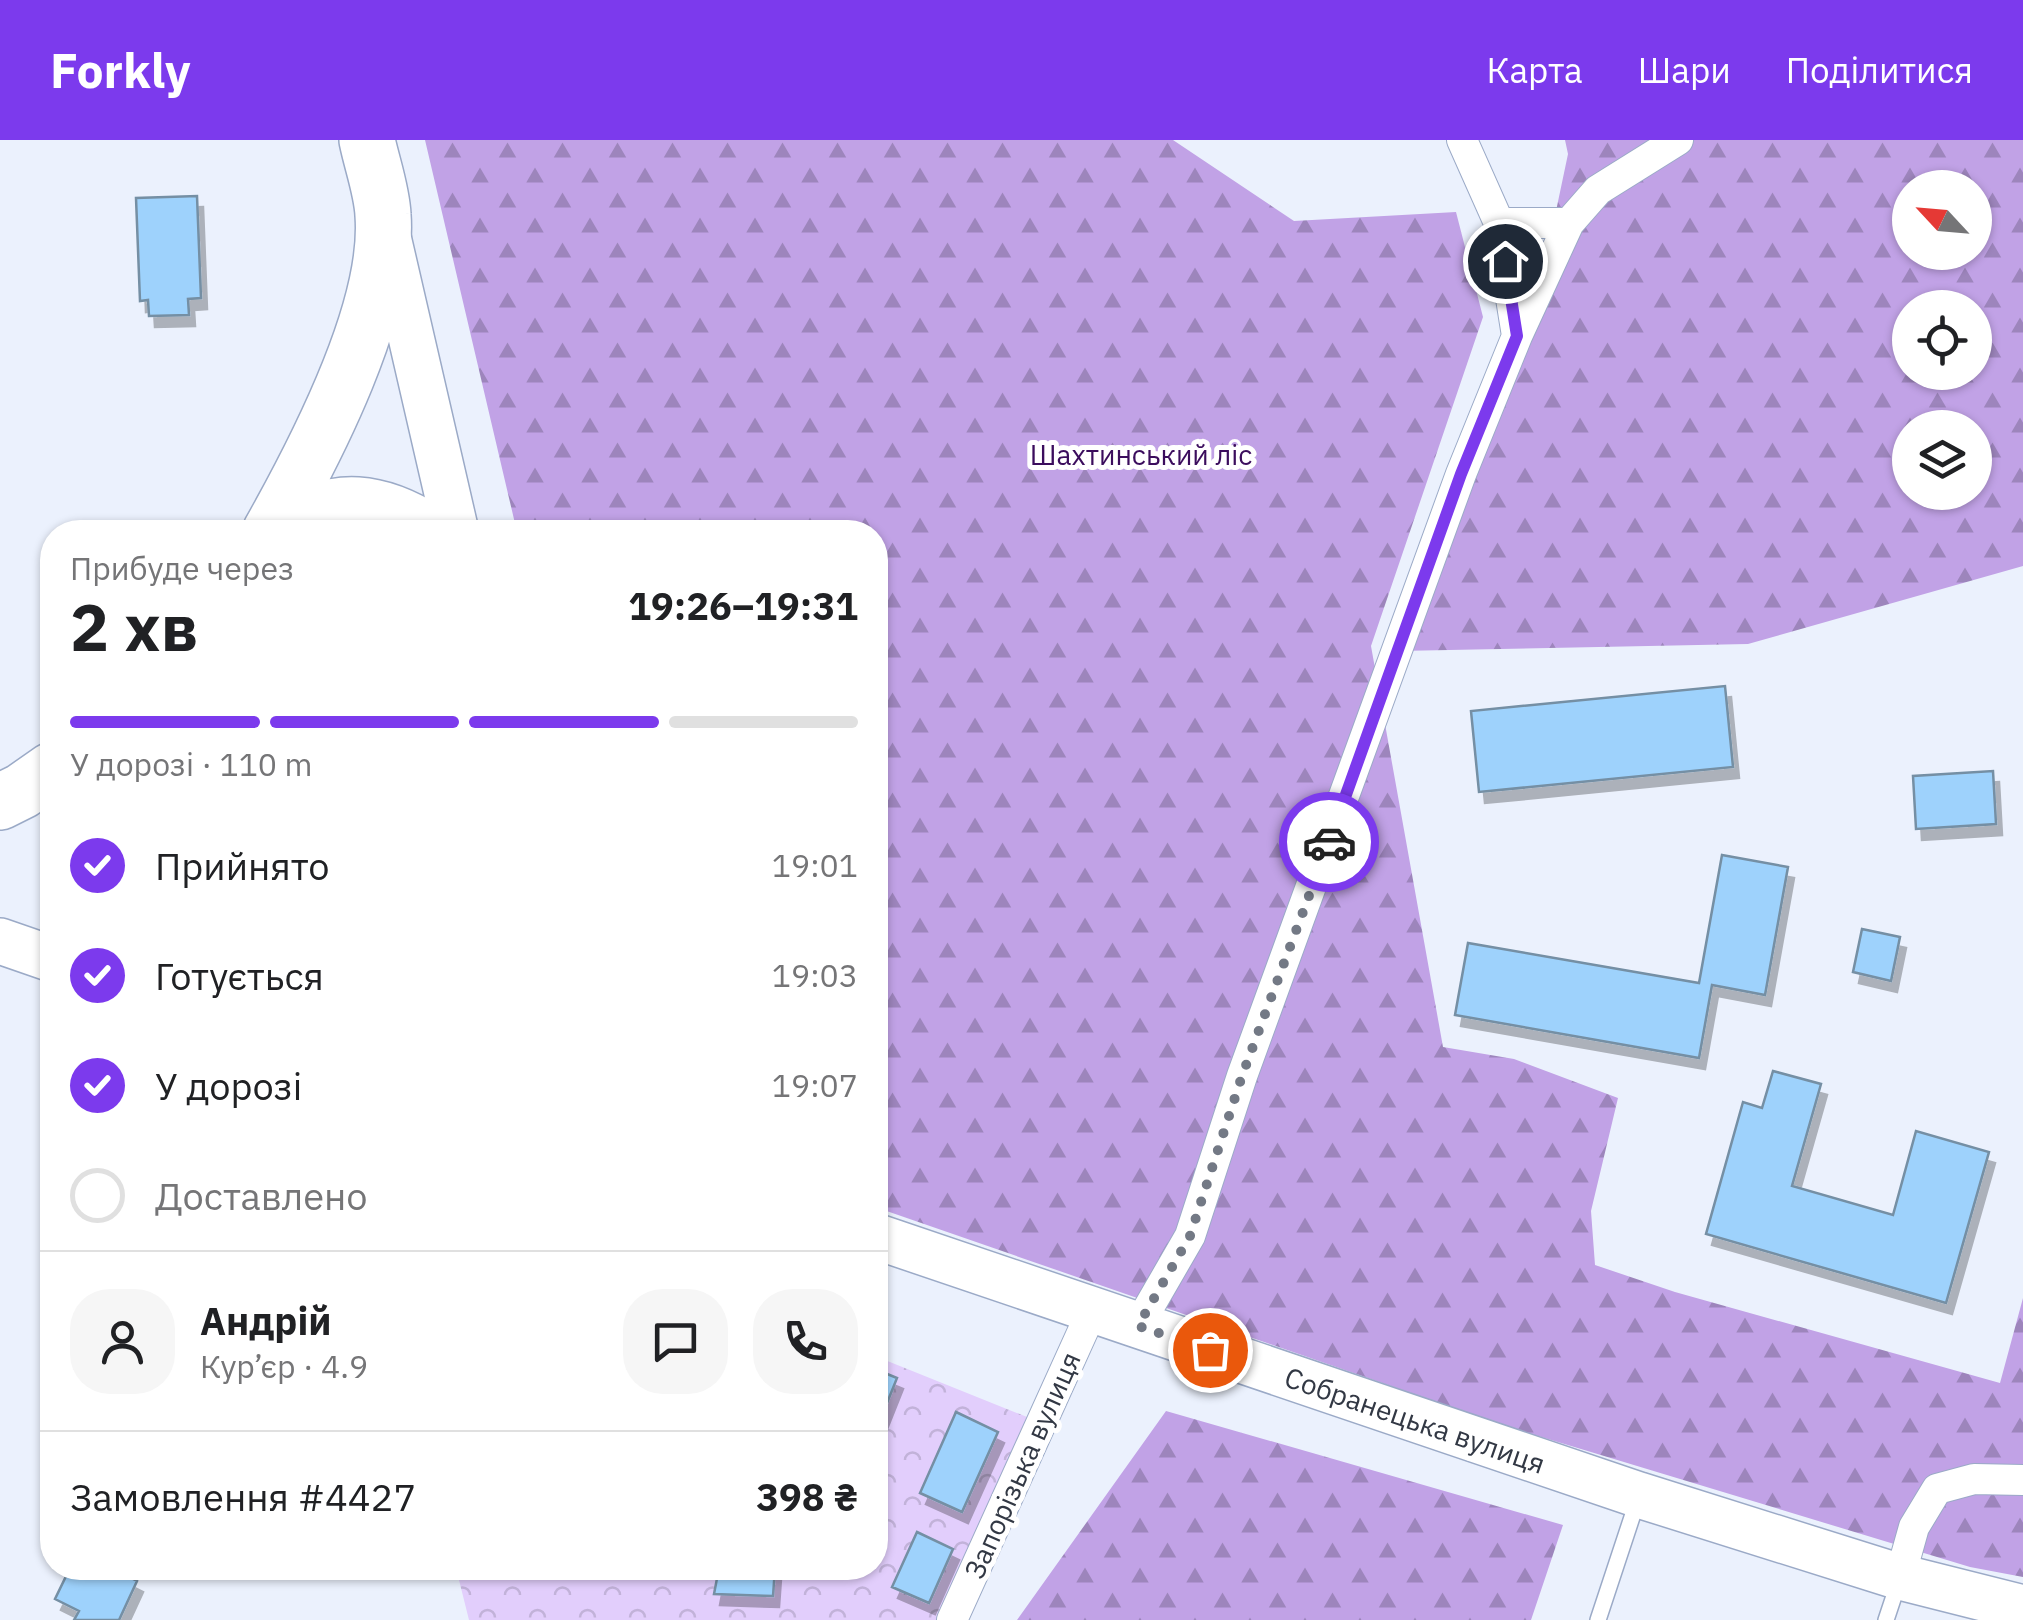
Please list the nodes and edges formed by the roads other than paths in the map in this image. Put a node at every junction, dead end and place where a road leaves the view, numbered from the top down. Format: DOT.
graph roads {
  1 [pos="366,140"];
  2 [pos="1462,140"];
  3 [pos="1678,140"];
  4 [pos="383,216"];
  5 [pos="1499,223"];
  6 [pos="1570,223"];
  7 [pos="1517,336"];
  8 [pos="276,520"];
  9 [pos="300,520"];
  10 [pos="407,520"];
  11 [pos="453,520"];
  12 [pos="40,779"];
  13 [pos="0,802"];
  14 [pos="0,941"];
  15 [pos="40,955"];
  16 [pos="888,1240"];
  17 [pos="1092,1311"];
  18 [pos="1138,1326"];
  19 [pos="2023,1480"];
  20 [pos="1639,1495"];
  21 [pos="1900,1577"];
  22 [pos="2023,1608"];
  23 [pos="952,1620"];
  24 [pos="1598,1620"];
  25 [pos="1886,1620"];
  1 -- 4 [label="highway"];
  2 -- 5 [label="street"];
  3 -- 6 [label="street"];
  4 -- 8 [label="highway"];
  4 -- 11 [label="main road"];
  5 -- 6 [label="street"];
  5 -- 7 [label="street"];
  6 -- 7 [label="street"];
  7 -- 18 [label="street"];
  9 -- 10 [label="highway"];
  12 -- 13 [label="highway"];
  14 -- 15 [label="main road"];
  16 -- 17 [label="main road, Собранецька вулиця"];
  17 -- 18 [label="main road, Собранецька вулиця"];
  17 -- 23 [label="street, Запорізька вулиця"];
  18 -- 20 [label="main road, Собранецька вулиця"];
  19 -- 21 [label="street"];
  20 -- 21 [label="main road, Собранецька вулиця"];
  20 -- 24 [label="lane"];
  21 -- 22 [label="main road, Собранецька вулиця"];
  21 -- 25 [label="lane"];
}
